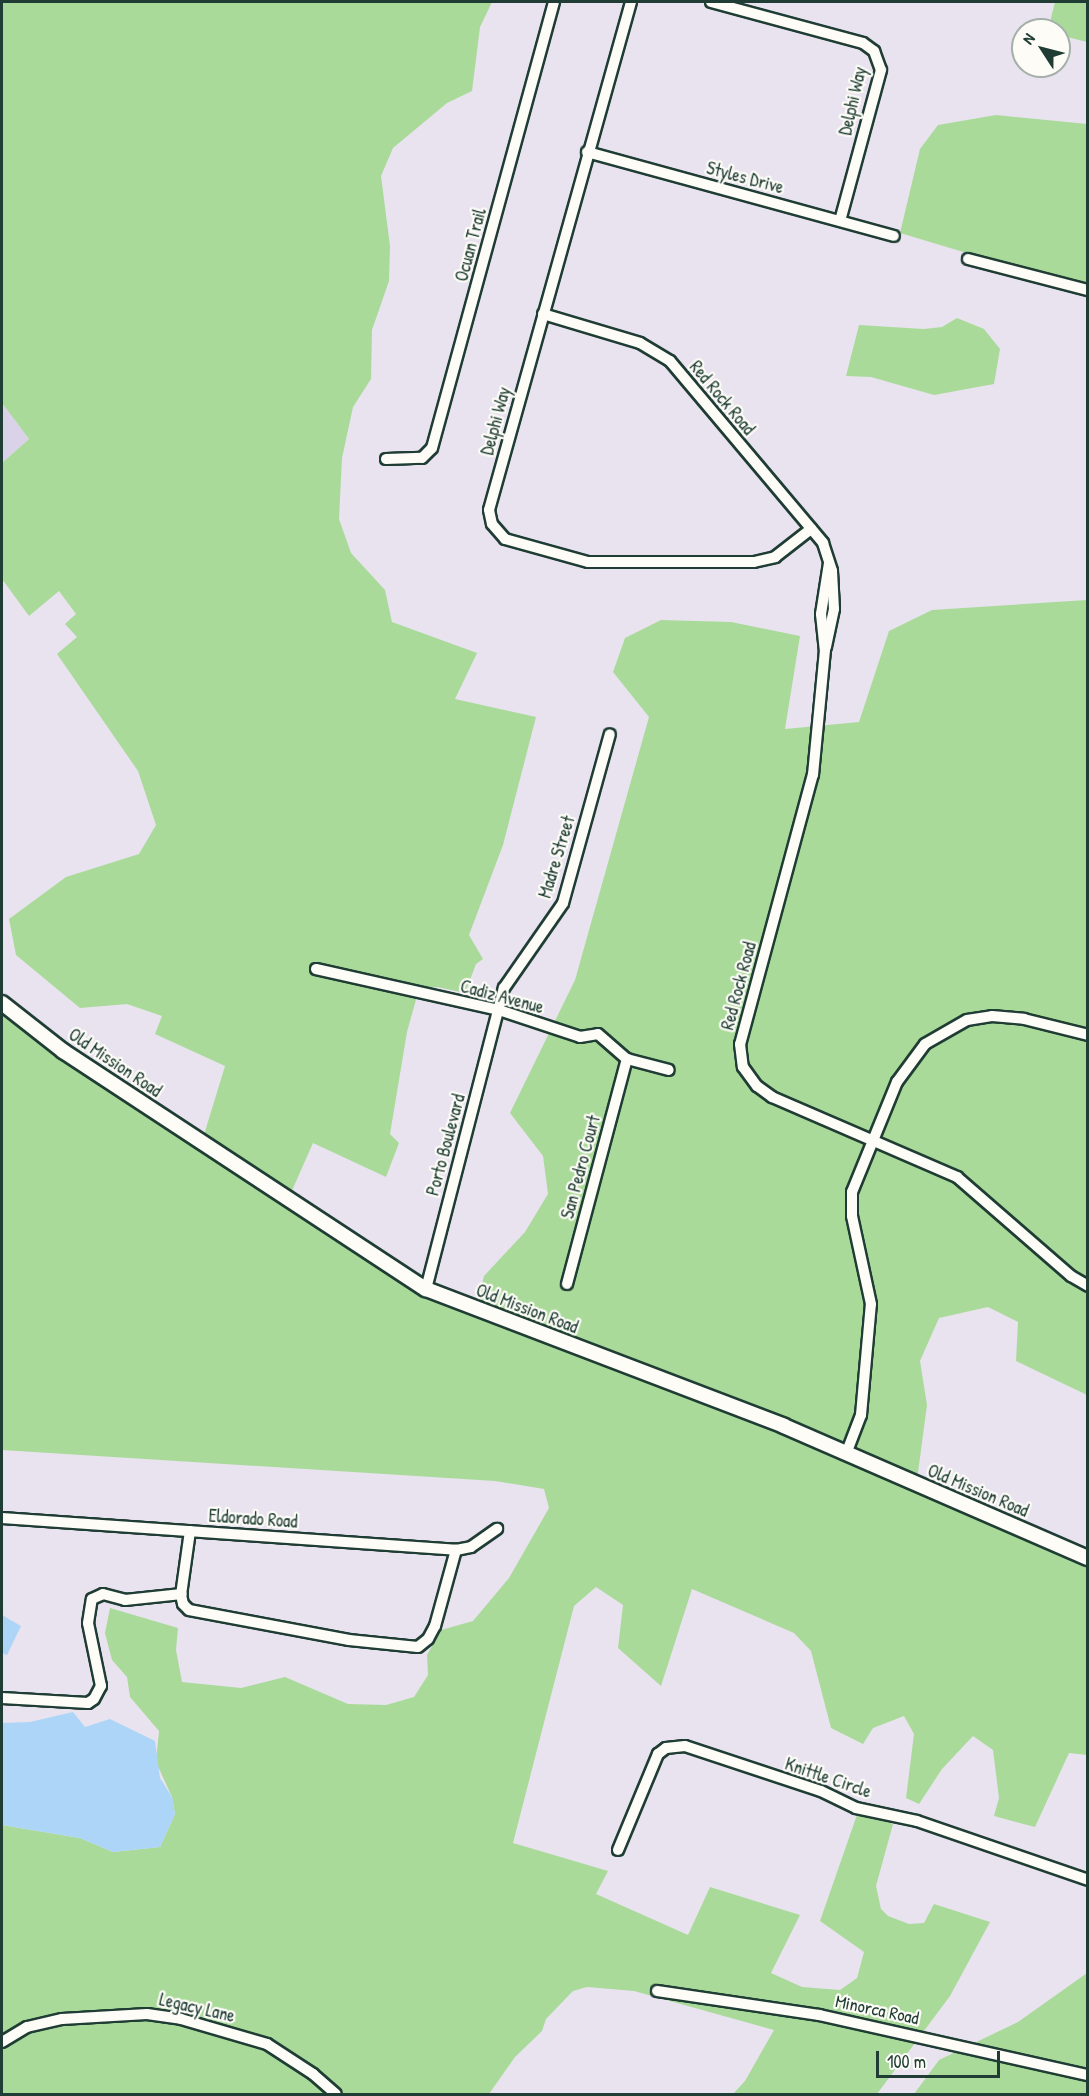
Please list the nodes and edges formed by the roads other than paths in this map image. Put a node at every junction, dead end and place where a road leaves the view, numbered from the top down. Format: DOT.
graph roads {
  1 [pos="554,2"];
  2 [pos="631,2"];
  3 [pos="711,2"];
  4 [pos="587,152"];
  5 [pos="840,221"];
  6 [pos="894,236"];
  7 [pos="968,259"];
  8 [pos="1088,290"];
  9 [pos="543,314"];
  10 [pos="386,459"];
  11 [pos="811,529"];
  12 [pos="829,563"];
  13 [pos="822,606"];
  14 [pos="834,609"];
  15 [pos="825,650"];
  16 [pos="610,734"];
  17 [pos="316,969"];
  18 [pos="2,1003"];
  19 [pos="499,1010"];
  20 [pos="1088,1035"];
  21 [pos="627,1059"];
  22 [pos="669,1070"];
  23 [pos="873,1140"];
  24 [pos="567,1284"];
  25 [pos="1088,1286"];
  26 [pos="426,1289"];
  27 [pos="846,1454"];
  28 [pos="2,1518"];
  29 [pos="497,1529"];
  30 [pos="190,1531"];
  31 [pos="456,1550"];
  32 [pos="1088,1558"];
  33 [pos="182,1594"];
  34 [pos="2,1698"];
  35 [pos="618,1850"];
  36 [pos="1088,1880"];
  37 [pos="657,1990"];
  38 [pos="2,2042"];
  39 [pos="1088,2075"];
  40 [pos="336,2094"];
  1 -- 10 [label="street, Ocuan Trail"];
  2 -- 4 [label="street, Delphi Way"];
  3 -- 5 [label="street, Delphi Way"];
  4 -- 5 [label="street, Styles Drive"];
  4 -- 9 [label="street, Delphi Way"];
  5 -- 6 [label="street, Styles Drive"];
  7 -- 8 [label="street"];
  9 -- 11 [label="street, Red Rock Road"];
  9 -- 11 [label="street, Delphi Way"];
  11 -- 12 [label="street, Red Rock Road"];
  12 -- 13 [label="street, Red Rock Road"];
  12 -- 14 [label="street, Red Rock Road"];
  13 -- 14 [label="street"];
  13 -- 15 [label="street, Red Rock Road"];
  14 -- 15 [label="street, Red Rock Road"];
  15 -- 23 [label="street, Red Rock Road"];
  16 -- 19 [label="street, Madre Street"];
  17 -- 19 [label="street, Cadiz Avenue"];
  18 -- 26 [label="street, Old Mission Road"];
  19 -- 21 [label="street, Cadiz Avenue"];
  19 -- 26 [label="street, Porto Boulevard"];
  20 -- 23 [label="street"];
  21 -- 22 [label="street, Cadiz Avenue"];
  21 -- 24 [label="street, San Pedro Court"];
  23 -- 25 [label="street, Red Rock Road"];
  23 -- 27 [label="street"];
  26 -- 27 [label="street, Old Mission Road"];
  27 -- 32 [label="street, Old Mission Road"];
  28 -- 30 [label="street, Eldorado Road"];
  29 -- 31 [label="street, Eldorado Road"];
  30 -- 31 [label="street, Eldorado Road"];
  30 -- 33 [label="street"];
  31 -- 33 [label="street"];
  33 -- 34 [label="street"];
  35 -- 36 [label="street, Knittle Circle"];
  37 -- 39 [label="street, Minorca Road"];
  38 -- 40 [label="street, Legacy Lane"];
}
